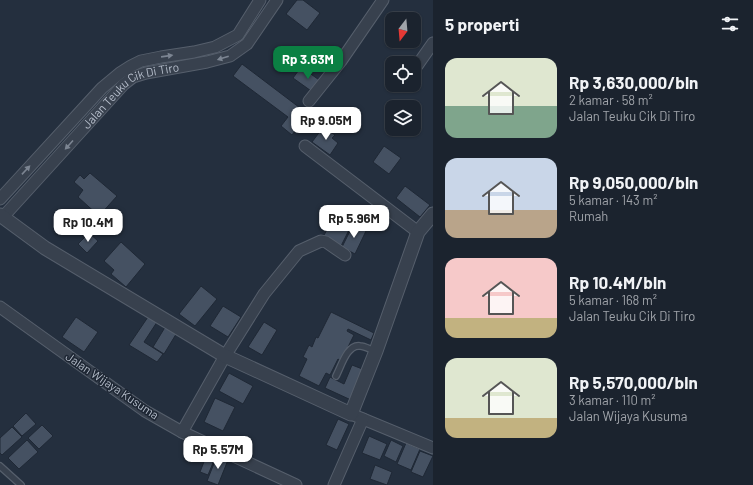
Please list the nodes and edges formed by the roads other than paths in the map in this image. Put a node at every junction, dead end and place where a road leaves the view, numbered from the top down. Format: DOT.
graph roads {
  1 [pos="260,0"];
  2 [pos="277,0"];
  3 [pos="383,0"];
  4 [pos="238,35"];
  5 [pos="433,43"];
  6 [pos="247,44"];
  7 [pos="421,60"];
  8 [pos="141,61"];
  9 [pos="146,72"];
  10 [pos="309,101"];
  11 [pos="305,146"];
  12 [pos="0,199"];
  13 [pos="433,214"];
  14 [pos="1,217"];
  15 [pos="418,232"];
  16 [pos="345,255"];
  17 [pos="0,307"];
  18 [pos="376,352"];
  19 [pos="225,356"];
  20 [pos="336,376"];
  21 [pos="357,416"];
  22 [pos="182,432"];
  23 [pos="433,448"];
  24 [pos="0,466"];
  25 [pos="339,483"];
  26 [pos="21,485"];
  27 [pos="296,485"];
  1 -- 4 [label="street"];
  2 -- 6 [label="street, Jalan Teuku Cik Di Tiro"];
  3 -- 10 [label="street"];
  4 -- 6 [label="street"];
  8 -- 4 [label="street, Jalan Teuku Cik Di Tiro, one-way"];
  5 -- 7 [label="street"];
  6 -- 9 [label="street, Jalan Teuku Cik Di Tiro, one-way"];
  8 -- 9 [label="street"];
  12 -- 8 [label="street, Jalan Teuku Cik Di Tiro, one-way"];
  9 -- 14 [label="street, Jalan Teuku Cik Di Tiro, one-way"];
  11 -- 15 [label="street"];
  13 -- 15 [label="street"];
  14 -- 19 [label="street"];
  15 -- 18 [label="street"];
  16 -- 19 [label="street"];
  17 -- 22 [label="street, Jalan Wijaya Kusuma"];
  18 -- 20 [label="lane"];
  18 -- 21 [label="street"];
  19 -- 21 [label="street"];
  19 -- 22 [label="street"];
  21 -- 23 [label="street"];
  21 -- 25 [label="street"];
  22 -- 27 [label="street, Jalan Wijaya Kusuma"];
  24 -- 26 [label="lane"];
}
